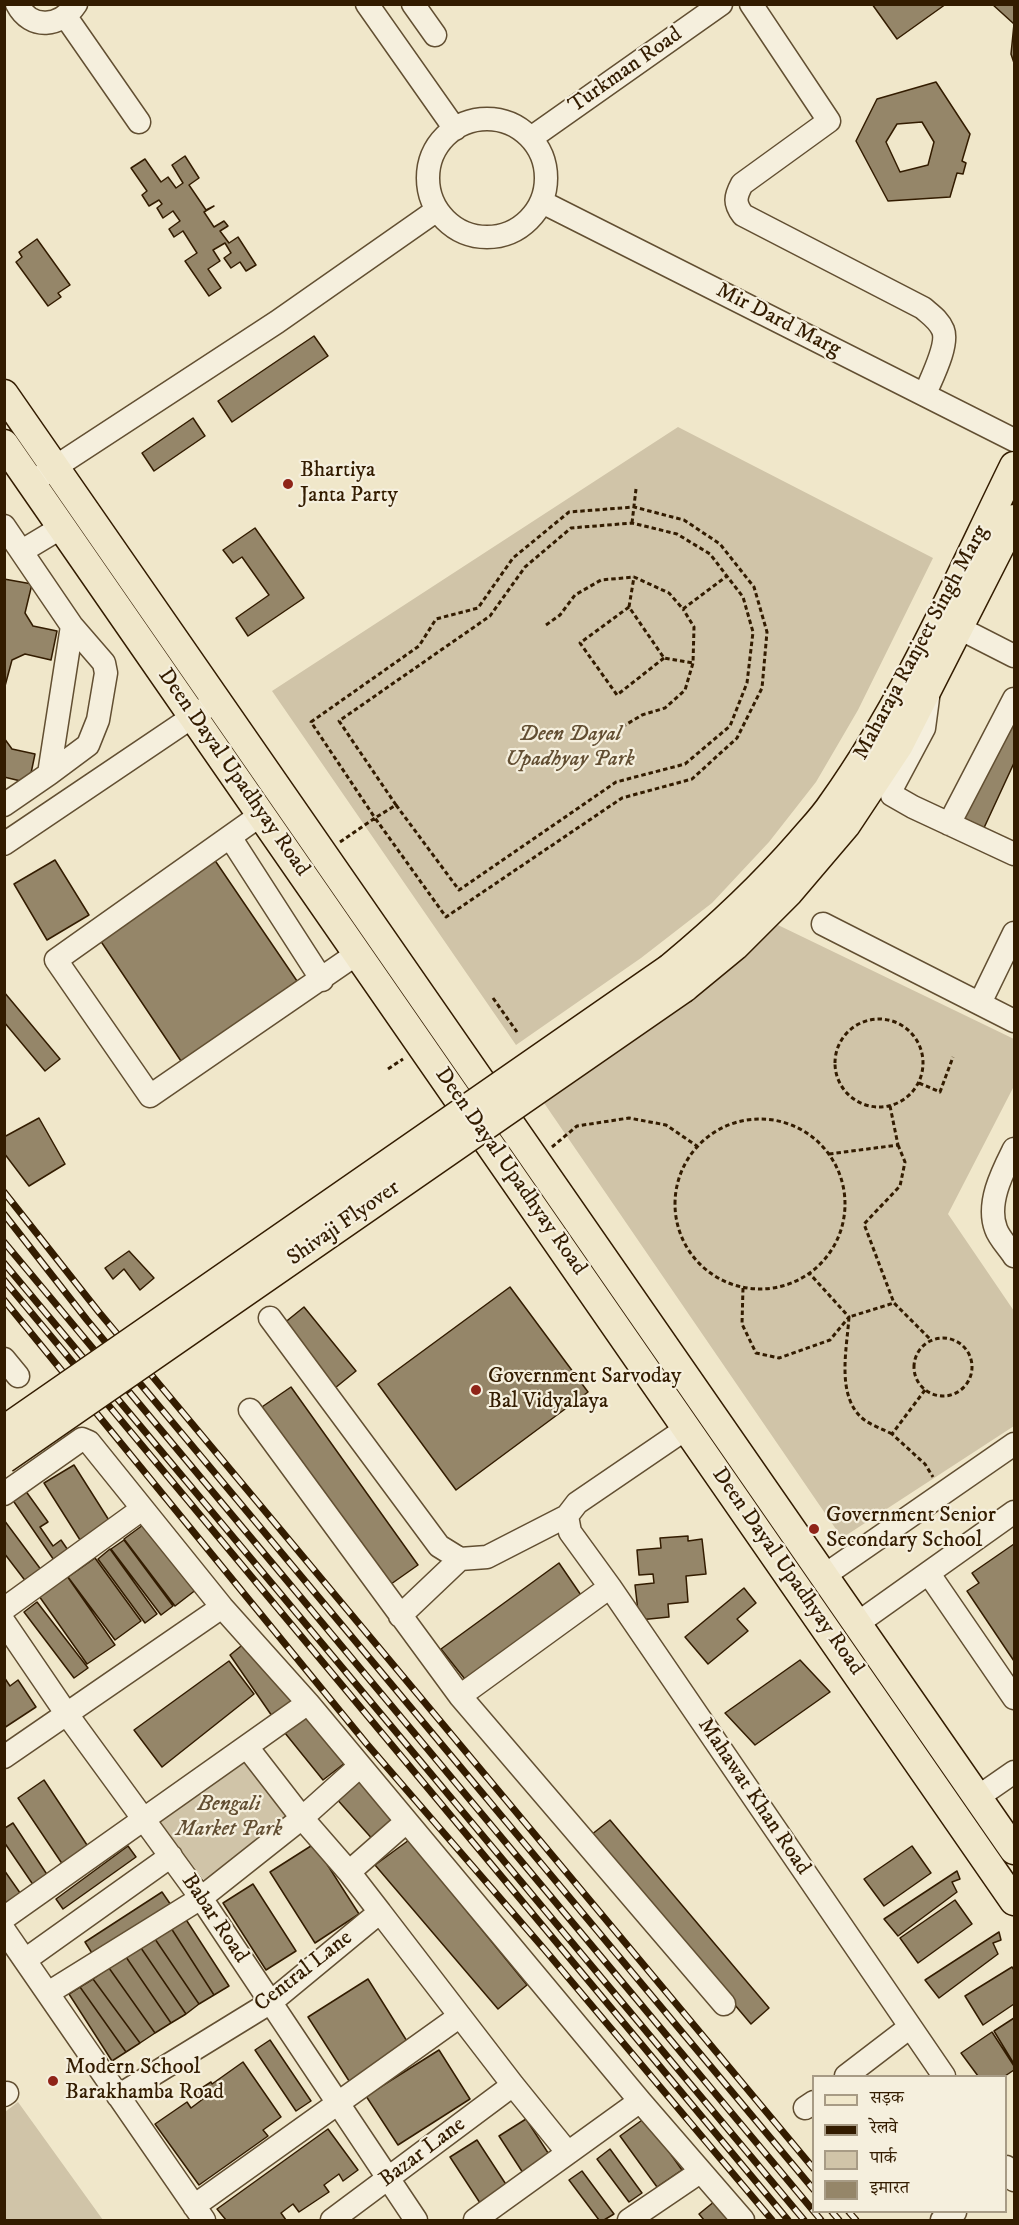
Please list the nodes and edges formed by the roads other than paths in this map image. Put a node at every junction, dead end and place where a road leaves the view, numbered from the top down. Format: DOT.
graph roads {
  1 [pos="367,4"];
  2 [pos="413,4"];
  3 [pos="721,4"];
  4 [pos="751,4"];
  5 [pos="13,10"];
  6 [pos="71,11"];
  7 [pos="435,35"];
  8 [pos="139,122"];
  9 [pos="455,129"];
  10 [pos="531,138"];
  11 [pos="542,202"];
  12 [pos="437,210"];
  13 [pos="4,394"];
  14 [pos="925,394"];
  15 [pos="1014,440"];
  16 [pos="4,444"];
  17 [pos="55,466"];
  18 [pos="1014,466"];
  19 [pos="32,484"];
  20 [pos="1014,519"];
  21 [pos="4,526"];
  22 [pos="62,527"];
  23 [pos="22,551"];
  24 [pos="72,626"];
  25 [pos="959,628"];
  26 [pos="1014,656"];
  27 [pos="929,687"];
  28 [pos="1014,699"];
  29 [pos="217,700"];
  30 [pos="195,717"];
  31 [pos="49,774"];
  32 [pos="4,805"];
  33 [pos="262,814"];
  34 [pos="949,824"];
  35 [pos="230,837"];
  36 [pos="4,844"];
  37 [pos="1014,854"];
  38 [pos="823,924"];
  39 [pos="1014,933"];
  40 [pos="358,953"];
  41 [pos="677,978"];
  42 [pos="322,980"];
  43 [pos="980,1003"];
  44 [pos="1014,1021"];
  45 [pos="1014,1149"];
  46 [pos="1014,1256"];
  47 [pos="270,1318"];
  48 [pos="250,1410"];
  49 [pos="687,1428"];
  50 [pos="4,1430"];
  51 [pos="1014,1444"];
  52 [pos="4,1459"];
  53 [pos="4,1494"];
  54 [pos="142,1509"];
  55 [pos="1014,1512"];
  56 [pos="567,1516"];
  57 [pos="460,1558"];
  58 [pos="929,1574"];
  59 [pos="825,1575"];
  60 [pos="610,1587"];
  61 [pos="222,1607"];
  62 [pos="4,1609"];
  63 [pos="400,1616"];
  64 [pos="4,1622"];
  65 [pos="858,1623"];
  66 [pos="460,1696"];
  67 [pos="1014,1698"];
  68 [pos="308,1703"];
  69 [pos="66,1713"];
  70 [pos="247,1747"];
  71 [pos="4,1757"];
  72 [pos="360,1766"];
  73 [pos="1014,1772"];
  74 [pos="978,1797"];
  75 [pos="302,1818"];
  76 [pos="145,1820"];
  77 [pos="406,1822"];
  78 [pos="1014,1850"];
  79 [pos="171,1856"];
  80 [pos="349,1872"];
  81 [pos="201,1898"];
  82 [pos="1014,1901"];
  83 [pos="380,1912"];
  84 [pos="4,1918"];
  85 [pos="4,1930"];
  86 [pos="25,1960"];
  87 [pos="48,1993"];
  88 [pos="271,2002"];
  89 [pos="724,2004"];
  90 [pos="460,2016"];
  91 [pos="910,2027"];
  92 [pos="847,2075"];
  93 [pos="943,2075"];
  94 [pos="513,2085"];
  95 [pos="118,2096"];
  96 [pos="640,2101"];
  97 [pos="338,2103"];
  98 [pos="568,2153"];
  99 [pos="700,2172"];
  100 [pos="389,2179"];
  101 [pos="199,2213"];
  102 [pos="332,2220"];
  103 [pos="416,2220"];
  104 [pos="475,2220"];
  105 [pos="629,2220"];
  106 [pos="743,2220"];
  1 -- 9 [label="street"];
  2 -- 7 [label="street"];
  3 -- 10 [label="street, Turkman Road"];
  4 -- 14 [label="street"];
  5 -- 6 [label="street"];
  6 -- 8 [label="street"];
  9 -- 10 [label="street"];
  9 -- 12 [label="street"];
  10 -- 11 [label="street"];
  11 -- 12 [label="street"];
  11 -- 14 [label="street, Mir Dard Marg"];
  12 -- 17 [label="street"];
  13 -- 17 [label="main road, Deen Dayal Upadhyay Road"];
  14 -- 15 [label="street, Mir Dard Marg"];
  16 -- 19 [label="main road, Deen Dayal Upadhyay Road"];
  17 -- 19 [label="street"];
  17 -- 29 [label="main road, Deen Dayal Upadhyay Road"];
  18 -- 41 [label="main road, Maharaja Ranjeet Singh Marg"];
  19 -- 22 [label="main road, Deen Dayal Upadhyay Road"];
  20 -- 25 [label="main road, Maharaja Ranjeet Singh Marg"];
  21 -- 23 [label="street"];
  22 -- 23 [label="street"];
  22 -- 30 [label="main road, Deen Dayal Upadhyay Road"];
  23 -- 24 [label="street"];
  24 -- 31 [label="street"];
  24 -- 31 [label="street"];
  25 -- 26 [label="street"];
  25 -- 27 [label="main road, Maharaja Ranjeet Singh Marg"];
  27 -- 34 [label="street"];
  27 -- 41 [label="main road, Maharaja Ranjeet Singh Marg"];
  28 -- 34 [label="street"];
  29 -- 30 [label="street"];
  29 -- 59 [label="main road, Deen Dayal Upadhyay Road"];
  30 -- 33 [label="main road, Deen Dayal Upadhyay Road"];
  30 -- 36 [label="street"];
  31 -- 32 [label="street"];
  33 -- 35 [label="street"];
  33 -- 40 [label="main road, Deen Dayal Upadhyay Road"];
  34 -- 37 [label="street"];
  35 -- 42 [label="street"];
  35 -- 42 [label="street"];
  38 -- 43 [label="street"];
  39 -- 43 [label="street"];
  40 -- 42 [label="street"];
  40 -- 49 [label="main road, Deen Dayal Upadhyay Road"];
  41 -- 50 [label="main road, Shivaji Flyover, bridge"];
  41 -- 52 [label="main road, Shivaji Flyover, bridge"];
  43 -- 44 [label="street"];
  45 -- 46 [label="street"];
  47 -- 57 [label="street"];
  48 -- 63 [label="street"];
  49 -- 56 [label="street"];
  49 -- 82 [label="main road, Deen Dayal Upadhyay Road"];
  51 -- 59 [label="street"];
  53 -- 54 [label="street"];
  54 -- 61 [label="street"];
  54 -- 62 [label="street"];
  55 -- 58 [label="street"];
  56 -- 57 [label="street"];
  56 -- 60 [label="street, Mahawat Khan Road"];
  57 -- 63 [label="street"];
  58 -- 65 [label="street"];
  58 -- 67 [label="street"];
  59 -- 65 [label="main road, Deen Dayal Upadhyay Road"];
  60 -- 66 [label="street"];
  60 -- 91 [label="street, Mahawat Khan Road"];
  61 -- 68 [label="street"];
  61 -- 69 [label="street"];
  63 -- 66 [label="street"];
  64 -- 69 [label="street, Babar Road"];
  65 -- 74 [label="main road, Deen Dayal Upadhyay Road"];
  66 -- 89 [label="street"];
  68 -- 70 [label="street"];
  68 -- 72 [label="street"];
  69 -- 71 [label="street"];
  69 -- 76 [label="street, Babar Road"];
  70 -- 75 [label="street"];
  70 -- 76 [label="street"];
  72 -- 75 [label="street"];
  72 -- 77 [label="street"];
  73 -- 74 [label="street"];
  74 -- 78 [label="main road, Deen Dayal Upadhyay Road"];
  75 -- 80 [label="street"];
  75 -- 81 [label="street"];
  76 -- 79 [label="street, Babar Road"];
  76 -- 84 [label="street"];
  77 -- 80 [label="street"];
  77 -- 96 [label="street"];
  79 -- 81 [label="street, Babar Road"];
  79 -- 86 [label="street"];
  80 -- 83 [label="street"];
  81 -- 87 [label="street"];
  81 -- 88 [label="street, Babar Road"];
  83 -- 88 [label="street, Central Lane"];
  83 -- 90 [label="street"];
  85 -- 86 [label="street"];
  86 -- 87 [label="street"];
  87 -- 95 [label="street"];
  88 -- 95 [label="street, Central Lane"];
  88 -- 97 [label="street, Babar Road"];
  90 -- 94 [label="street"];
  90 -- 97 [label="street"];
  91 -- 92 [label="street"];
  91 -- 93 [label="street, Mahawat Khan Road"];
  94 -- 98 [label="street"];
  94 -- 100 [label="street, Bazar Lane"];
  95 -- 101 [label="street"];
  96 -- 98 [label="street"];
  96 -- 99 [label="street"];
  97 -- 100 [label="street, Babar Road"];
  97 -- 101 [label="street"];
  98 -- 104 [label="street"];
  99 -- 105 [label="street"];
  99 -- 106 [label="street"];
  100 -- 102 [label="street, Bazar Lane"];
  100 -- 103 [label="street, Babar Road"];
}
